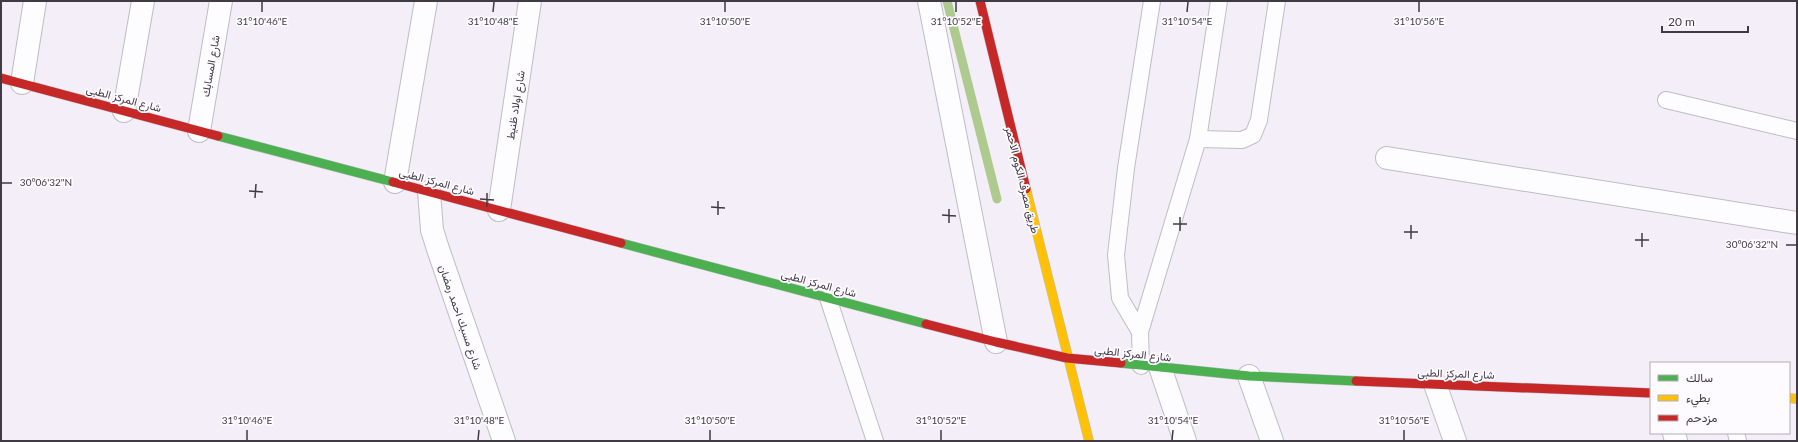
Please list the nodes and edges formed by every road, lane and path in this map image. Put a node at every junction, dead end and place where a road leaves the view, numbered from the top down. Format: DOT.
graph roads {
  1 [pos="35,1"];
  2 [pos="143,1"];
  3 [pos="221,1"];
  4 [pos="426,1"];
  5 [pos="530,1"];
  6 [pos="929,1"];
  7 [pos="980,1"];
  8 [pos="1152,1"];
  9 [pos="1219,1"];
  10 [pos="1277,1"];
  11 [pos="1,78"];
  12 [pos="22,83"];
  13 [pos="1666,100"];
  14 [pos="124,111"];
  15 [pos="199,130"];
  16 [pos="1797,131"];
  17 [pos="1198,139"];
  18 [pos="1387,158"];
  19 [pos="395,182"];
  20 [pos="429,192"];
  21 [pos="499,210"];
  22 [pos="1797,223"];
  23 [pos="828,298"];
  24 [pos="1140,332"];
  25 [pos="996,342"];
  26 [pos="1067,358"];
  27 [pos="1151,366"];
  28 [pos="1249,376"];
  29 [pos="1436,384"];
  30 [pos="1650,393"];
  31 [pos="504,441"];
  32 [pos="875,441"];
  33 [pos="1089,441"];
  34 [pos="1185,441"];
  35 [pos="1272,441"];
  36 [pos="1455,441"];
  1 -- 12 [label="street"];
  2 -- 14 [label="street"];
  3 -- 15 [label="street, شارع المسابك"];
  4 -- 19 [label="street"];
  5 -- 21 [label="street, شارع اولاد ظنيط"];
  6 -- 25 [label="street"];
  7 -- 26 [label="street, طريق مصرف الكوم الاحمر"];
  8 -- 24 [label="lane"];
  9 -- 17 [label="lane"];
  10 -- 17 [label="lane"];
  11 -- 12 [label="street, شارع المركز الطبى"];
  12 -- 14 [label="street, شارع المركز الطبى"];
  13 -- 16 [label="lane"];
  14 -- 15 [label="street, شارع المركز الطبى"];
  15 -- 19 [label="street, شارع المركز الطبى"];
  17 -- 24 [label="lane"];
  18 -- 22 [label="street"];
  19 -- 20 [label="street, شارع المركز الطبى"];
  20 -- 21 [label="street, شارع المركز الطبى"];
  20 -- 31 [label="street, شارع مسبك احمد رمضان"];
  21 -- 23 [label="street, شارع المركز الطبى"];
  23 -- 25 [label="street, شارع المركز الطبى"];
  23 -- 32 [label="lane"];
  24 -- 27 [label="lane"];
  25 -- 26 [label="street, شارع المركز الطبى"];
  26 -- 27 [label="street, شارع المركز الطبى"];
  26 -- 33 [label="street, طريق مصرف الكوم الاحمر"];
  27 -- 28 [label="street, شارع المركز الطبى"];
  27 -- 34 [label="street"];
  28 -- 29 [label="street, شارع المركز الطبى"];
  28 -- 35 [label="street"];
  29 -- 30 [label="street, شارع المركز الطبى"];
  29 -- 36 [label="street"];
}
